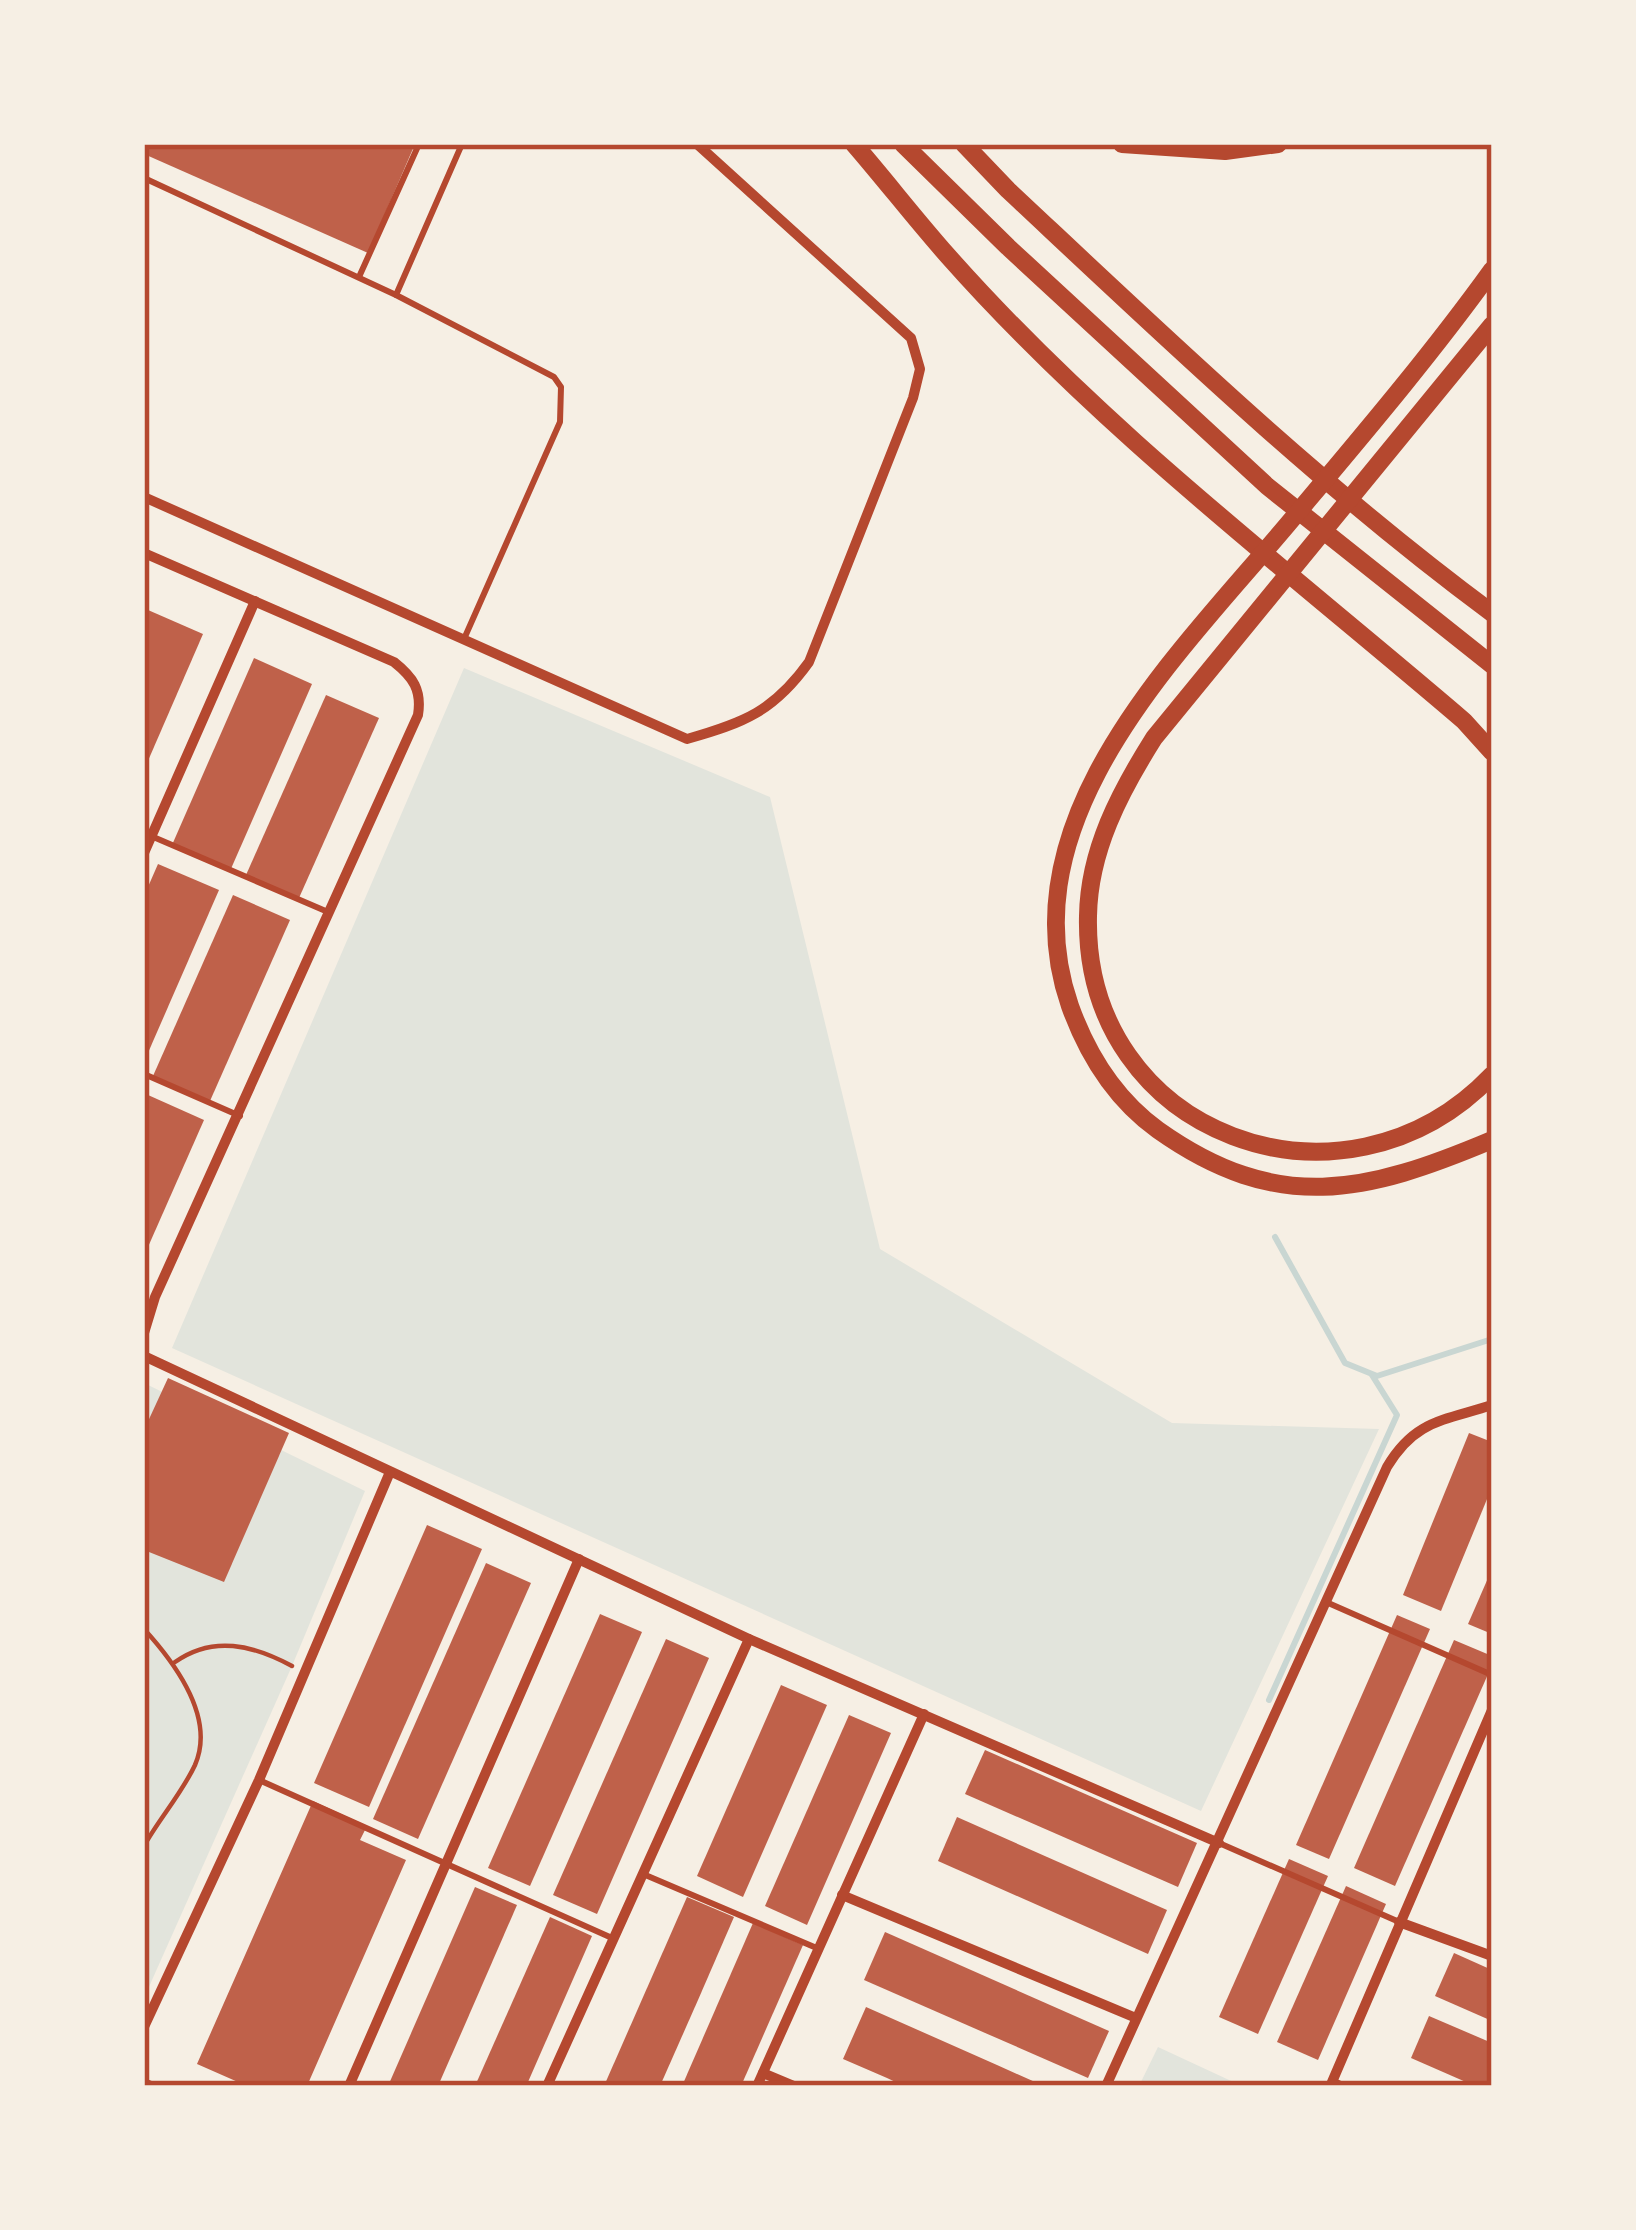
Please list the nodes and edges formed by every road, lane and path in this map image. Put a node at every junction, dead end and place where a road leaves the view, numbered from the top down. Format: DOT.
graph roads {
  1 [pos="419,144"];
  2 [pos="462,144"];
  3 [pos="698,144"];
  4 [pos="854,144"];
  5 [pos="903,144"];
  6 [pos="964,144"];
  7 [pos="1122,144"];
  8 [pos="1279,144"];
  9 [pos="144,178"];
  10 [pos="1492,270"];
  11 [pos="359,277"];
  12 [pos="396,295"];
  13 [pos="1492,325"];
  14 [pos="144,497"];
  15 [pos="144,553"];
  16 [pos="255,601"];
  17 [pos="1492,613"];
  18 [pos="463,642"];
  19 [pos="1492,665"];
  20 [pos="1492,752"];
  21 [pos="148,835"];
  22 [pos="144,853"];
  23 [pos="331,913"];
  24 [pos="144,1074"];
  25 [pos="1492,1075"];
  26 [pos="240,1116"];
  27 [pos="1492,1140"];
  28 [pos="144,1333"];
  29 [pos="144,1356"];
  30 [pos="1492,1405"];
  31 [pos="390,1472"];
  32 [pos="579,1559"];
  33 [pos="1326,1602"];
  34 [pos="144,1629"];
  35 [pos="749,1639"];
  36 [pos="172,1664"];
  37 [pos="292,1666"];
  38 [pos="1492,1675"];
  39 [pos="1492,1710"];
  40 [pos="924,1714"];
  41 [pos="260,1780"];
  42 [pos="1219,1844"];
  43 [pos="144,1846"];
  44 [pos="445,1865"];
  45 [pos="643,1874"];
  46 [pos="842,1895"];
  47 [pos="1400,1922"];
  48 [pos="614,1939"];
  49 [pos="819,1949"];
  50 [pos="1492,1956"];
  51 [pos="1136,2018"];
  52 [pos="144,2027"];
  53 [pos="763,2073"];
  54 [pos="144,2081"];
  55 [pos="1336,2084"];
  56 [pos="156,2086"];
  57 [pos="349,2086"];
  58 [pos="547,2086"];
  59 [pos="757,2086"];
  60 [pos="794,2086"];
  61 [pos="1106,2086"];
  1 -- 11 [label="lane"];
  2 -- 12 [label="lane"];
  3 -- 18 [label="street"];
  4 -- 20 [label="highway"];
  5 -- 19 [label="highway"];
  6 -- 17 [label="highway"];
  7 -- 8 [label="highway"];
  9 -- 11 [label="lane"];
  10 -- 27 [label="highway"];
  11 -- 12 [label="lane"];
  12 -- 18 [label="lane"];
  13 -- 25 [label="highway"];
  14 -- 18 [label="street"];
  15 -- 16 [label="street"];
  16 -- 21 [label="street"];
  16 -- 23 [label="street"];
  21 -- 22 [label="street"];
  21 -- 23 [label="lane"];
  23 -- 26 [label="street"];
  24 -- 26 [label="lane"];
  26 -- 28 [label="street"];
  29 -- 31 [label="street"];
  30 -- 33 [label="street"];
  31 -- 32 [label="street"];
  31 -- 41 [label="street"];
  32 -- 35 [label="street"];
  32 -- 44 [label="street"];
  33 -- 38 [label="lane"];
  33 -- 42 [label="street"];
  34 -- 36 [label="path"];
  35 -- 40 [label="street"];
  35 -- 45 [label="street"];
  36 -- 37 [label="path"];
  36 -- 43 [label="path"];
  39 -- 47 [label="street"];
  40 -- 42 [label="street"];
  40 -- 46 [label="street"];
  41 -- 44 [label="lane"];
  41 -- 52 [label="street"];
  42 -- 47 [label="lane"];
  42 -- 51 [label="street"];
  44 -- 48 [label="lane"];
  44 -- 57 [label="street"];
  45 -- 48 [label="street"];
  45 -- 49 [label="lane"];
  46 -- 49 [label="street"];
  46 -- 51 [label="street"];
  47 -- 50 [label="street"];
  47 -- 55 [label="street"];
  48 -- 58 [label="street"];
  49 -- 53 [label="street"];
  51 -- 61 [label="street"];
  53 -- 59 [label="street"];
  53 -- 60 [label="street"];
  54 -- 56 [label="lane"];
}
